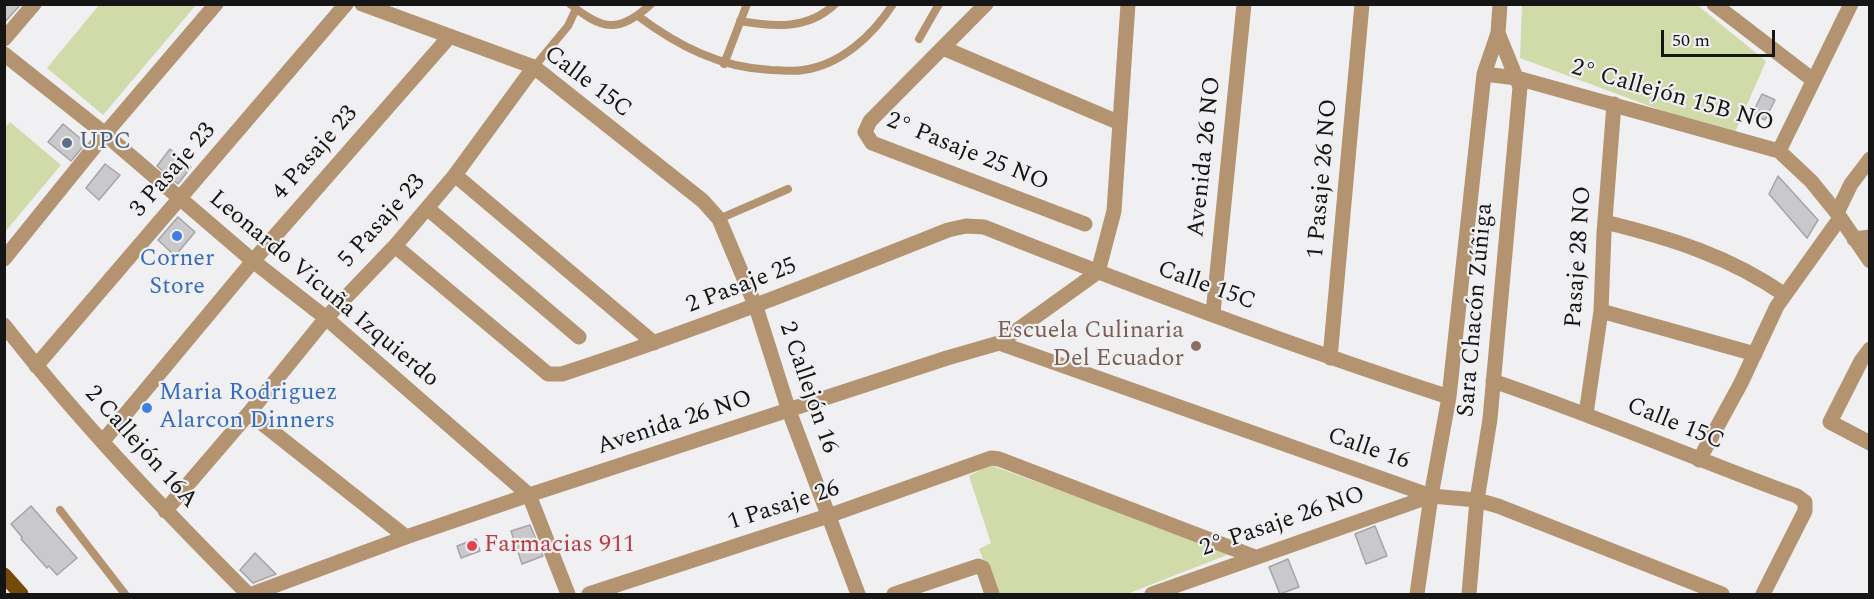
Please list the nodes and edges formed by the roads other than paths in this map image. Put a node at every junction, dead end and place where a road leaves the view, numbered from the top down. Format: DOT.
graph roads {
  1 [pos="34,4"];
  2 [pos="216,4"];
  3 [pos="346,4"];
  4 [pos="362,4"];
  5 [pos="651,4"];
  6 [pos="747,4"];
  7 [pos="835,4"];
  8 [pos="893,4"];
  9 [pos="939,4"];
  10 [pos="986,4"];
  11 [pos="1244,4"];
  12 [pos="1362,4"];
  13 [pos="1500,4"];
  14 [pos="1714,4"];
  15 [pos="1851,4"];
  16 [pos="1124,6"];
  17 [pos="573,7"];
  18 [pos="1734,12"];
  19 [pos="638,16"];
  20 [pos="740,21"];
  21 [pos="1498,33"];
  22 [pos="450,36"];
  23 [pos="4,39"];
  24 [pos="919,39"];
  25 [pos="943,48"];
  26 [pos="4,54"];
  27 [pos="724,64"];
  28 [pos="534,68"];
  29 [pos="1484,74"];
  30 [pos="1517,78"];
  31 [pos="1813,80"];
  32 [pos="1614,104"];
  33 [pos="1120,123"];
  34 [pos="105,134"];
  35 [pos="1779,151"];
  36 [pos="1869,159"];
  37 [pos="455,175"];
  38 [pos="788,189"];
  39 [pos="180,200"];
  40 [pos="703,201"];
  41 [pos="427,208"];
  42 [pos="1838,215"];
  43 [pos="719,219"];
  44 [pos="1605,222"];
  45 [pos="1085,224"];
  46 [pos="948,230"];
  47 [pos="1862,238"];
  48 [pos="395,246"];
  49 [pos="4,259"];
  50 [pos="253,261"];
  51 [pos="1869,261"];
  52 [pos="1098,272"];
  53 [pos="1785,295"];
  54 [pos="756,307"];
  55 [pos="1601,311"];
  56 [pos="1213,314"];
  57 [pos="326,318"];
  58 [pos="4,326"];
  59 [pos="579,337"];
  60 [pos="654,343"];
  61 [pos="999,343"];
  62 [pos="1869,349"];
  63 [pos="1755,354"];
  64 [pos="1330,358"];
  65 [pos="36,366"];
  66 [pos="1493,381"];
  67 [pos="1449,397"];
  68 [pos="789,411"];
  69 [pos="249,413"];
  70 [pos="1586,414"];
  71 [pos="103,441"];
  72 [pos="1869,443"];
  73 [pos="1699,460"];
  74 [pos="529,495"];
  75 [pos="1431,496"];
  76 [pos="1478,501"];
  77 [pos="60,510"];
  78 [pos="165,511"];
  79 [pos="828,516"];
  80 [pos="406,537"];
  81 [pos="1255,557"];
  82 [pos="4,575"];
  83 [pos="21,594"];
  84 [pos="125,594"];
  85 [pos="250,594"];
  86 [pos="568,594"];
  87 [pos="589,594"];
  88 [pos="858,594"];
  89 [pos="894,594"];
  90 [pos="992,594"];
  91 [pos="1152,594"];
  92 [pos="1417,594"];
  93 [pos="1469,594"];
  94 [pos="1722,594"];
  95 [pos="1763,594"];
  1 -- 23 [label="street"];
  2 -- 34 [label="street"];
  3 -- 39 [label="street, 3 Pasaje 23"];
  4 -- 22 [label="street, Calle 15C"];
  5 -- 19 [label="lane"];
  6 -- 20 [label="lane"];
  7 -- 20 [label="lane"];
  8 -- 27 [label="lane"];
  9 -- 24 [label="lane"];
  10 -- 25 [label="street, 2° Pasaje 25 NO"];
  11 -- 56 [label="street, Avenida 26 NO"];
  12 -- 64 [label="street, 1 Pasaje 26 NO"];
  13 -- 21 [label="street, Sara Chacón Zúñiga"];
  14 -- 18 [label="street"];
  15 -- 31 [label="street"];
  16 -- 33 [label="street"];
  17 -- 19 [label="lane"];
  17 -- 28 [label="lane, 5 Pasaje 23"];
  18 -- 31 [label="street"];
  19 -- 27 [label="lane"];
  20 -- 27 [label="lane"];
  21 -- 29 [label="street, Sara Chacón Zúñiga"];
  21 -- 30 [label="street, Sara Chacón Zúñiga"];
  22 -- 28 [label="street, Calle 15C"];
  22 -- 50 [label="street, 4 Pasaje 23"];
  25 -- 33 [label="street"];
  25 -- 45 [label="street, 2° Pasaje 25 NO"];
  26 -- 34 [label="street, Leonardo Vicuña Izquierdo"];
  28 -- 37 [label="street, 5 Pasaje 23"];
  28 -- 40 [label="street, Calle 15C"];
  29 -- 30 [label="street, 2° Callejón 15B NO"];
  29 -- 67 [label="street, Sara Chacón Zúñiga"];
  30 -- 32 [label="street, 2° Callejón 15B NO"];
  30 -- 66 [label="street, Sara Chacón Zúñiga"];
  31 -- 35 [label="street"];
  32 -- 35 [label="street, 2° Callejón 15B NO"];
  32 -- 44 [label="street, Pasaje 28 NO"];
  33 -- 52 [label="street"];
  34 -- 39 [label="street, Leonardo Vicuña Izquierdo"];
  34 -- 49 [label="street"];
  35 -- 42 [label="street, 2° Callejón 15B NO"];
  36 -- 42 [label="street"];
  37 -- 41 [label="street, 5 Pasaje 23"];
  37 -- 60 [label="street"];
  38 -- 43 [label="lane"];
  39 -- 50 [label="street, Leonardo Vicuña Izquierdo"];
  39 -- 65 [label="street, 3 Pasaje 23"];
  40 -- 43 [label="street, 2 Callejón 16"];
  41 -- 48 [label="street, 5 Pasaje 23"];
  41 -- 59 [label="street"];
  42 -- 47 [label="street, 2° Callejón 15B NO"];
  42 -- 53 [label="street"];
  43 -- 54 [label="street, 2 Callejón 16"];
  44 -- 53 [label="street"];
  44 -- 55 [label="street, Pasaje 28 NO"];
  46 -- 52 [label="street, Calle 15C"];
  46 -- 54 [label="street, 2 Pasaje 25"];
  47 -- 51 [label="street, 2° Callejón 15B NO"];
  48 -- 57 [label="street, 5 Pasaje 23"];
  48 -- 60 [label="street, 2 Pasaje 25"];
  50 -- 57 [label="street, Leonardo Vicuña Izquierdo"];
  50 -- 71 [label="street, 4 Pasaje 23"];
  52 -- 56 [label="street, Calle 15C"];
  52 -- 61 [label="street, Avenida 26 NO"];
  53 -- 63 [label="street"];
  54 -- 60 [label="street, 2 Pasaje 25"];
  54 -- 68 [label="street, 2 Callejón 16"];
  55 -- 63 [label="street"];
  55 -- 70 [label="street, Pasaje 28 NO"];
  56 -- 64 [label="street, Calle 15C"];
  57 -- 69 [label="street, 5 Pasaje 23"];
  57 -- 74 [label="street, Leonardo Vicuña Izquierdo"];
  58 -- 65 [label="street, 2 Callejón 16A"];
  61 -- 68 [label="street, Avenida 26 NO"];
  61 -- 75 [label="street, Calle 16"];
  62 -- 72 [label="street"];
  63 -- 73 [label="street"];
  64 -- 67 [label="street, Calle 15C"];
  65 -- 71 [label="street, 2 Callejón 16A"];
  66 -- 70 [label="street, Calle 15C"];
  66 -- 76 [label="street, Sara Chacón Zúñiga"];
  67 -- 75 [label="street, Sara Chacón Zúñiga"];
  68 -- 74 [label="street, Avenida 26 NO"];
  68 -- 79 [label="street, 2 Callejón 16"];
  69 -- 78 [label="street, 5 Pasaje 23"];
  69 -- 80 [label="street"];
  70 -- 73 [label="street, Calle 15C"];
  71 -- 78 [label="street, 2 Callejón 16A"];
  73 -- 95 [label="street, Calle 15C"];
  74 -- 80 [label="street, Avenida 26 NO"];
  74 -- 86 [label="street, Leonardo Vicuña Izquierdo"];
  75 -- 76 [label="street, Calle 16"];
  75 -- 81 [label="street, 2° Pasaje 26 NO"];
  75 -- 92 [label="street, Sara Chacón Zúñiga"];
  76 -- 93 [label="street, Sara Chacón Zúñiga"];
  76 -- 94 [label="street, Calle 16"];
  77 -- 84 [label="lane"];
  78 -- 85 [label="street, 2 Callejón 16A"];
  79 -- 81 [label="street, 1 Pasaje 26"];
  79 -- 87 [label="street, 1 Pasaje 26"];
  79 -- 88 [label="street, 2 Callejón 16"];
  80 -- 85 [label="street, Avenida 26 NO"];
  81 -- 91 [label="street, 2° Pasaje 26 NO"];
  82 -- 83 [label="main road"];
  89 -- 90 [label="street"];
}
